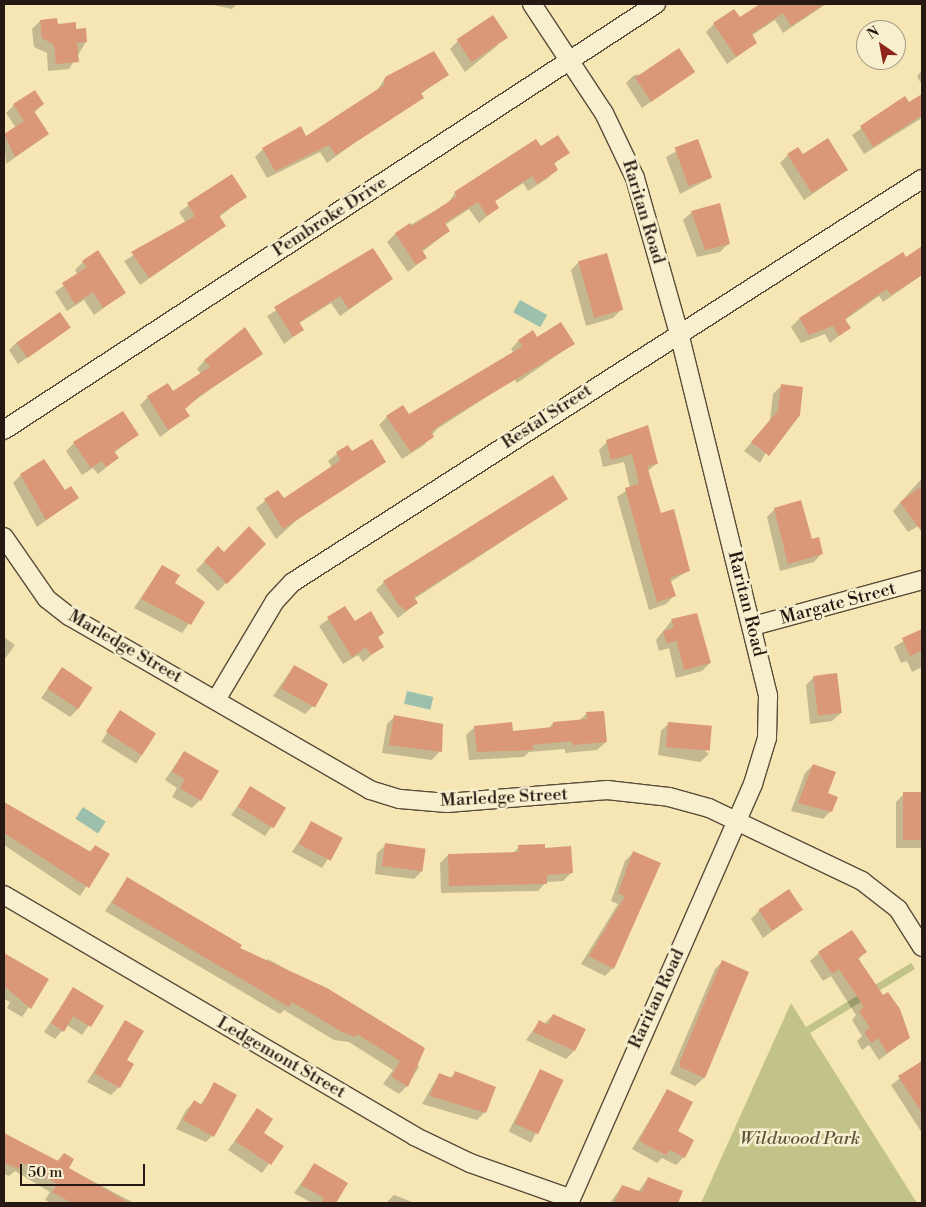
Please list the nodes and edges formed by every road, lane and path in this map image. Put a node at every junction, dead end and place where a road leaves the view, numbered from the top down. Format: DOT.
graph roads {
  1 [pos="532,4"];
  2 [pos="656,4"];
  3 [pos="570,61"];
  4 [pos="922,179"];
  5 [pos="679,333"];
  6 [pos="4,430"];
  7 [pos="4,538"];
  8 [pos="922,580"];
  9 [pos="752,626"];
  10 [pos="216,700"];
  11 [pos="738,822"];
  12 [pos="4,895"];
  13 [pos="917,927"];
  14 [pos="922,947"];
  15 [pos="569,1200"];
  1 -- 3 [label="street, Raritan Road"];
  2 -- 3 [label="street, Pembroke Drive"];
  3 -- 5 [label="street, Raritan Road"];
  3 -- 6 [label="street, Pembroke Drive"];
  4 -- 5 [label="street, Restal Street"];
  5 -- 9 [label="street, Raritan Road"];
  5 -- 10 [label="street, Restal Street"];
  7 -- 10 [label="street, Marledge Street"];
  8 -- 9 [label="street, Margate Street"];
  9 -- 11 [label="street, Raritan Road"];
  10 -- 11 [label="street, Marledge Street"];
  11 -- 13 [label="street, Marledge Street"];
  11 -- 15 [label="street, Raritan Road"];
  12 -- 15 [label="street, Ledgemont Street"];
  13 -- 14 [label="street, Marledge Street"];
}
